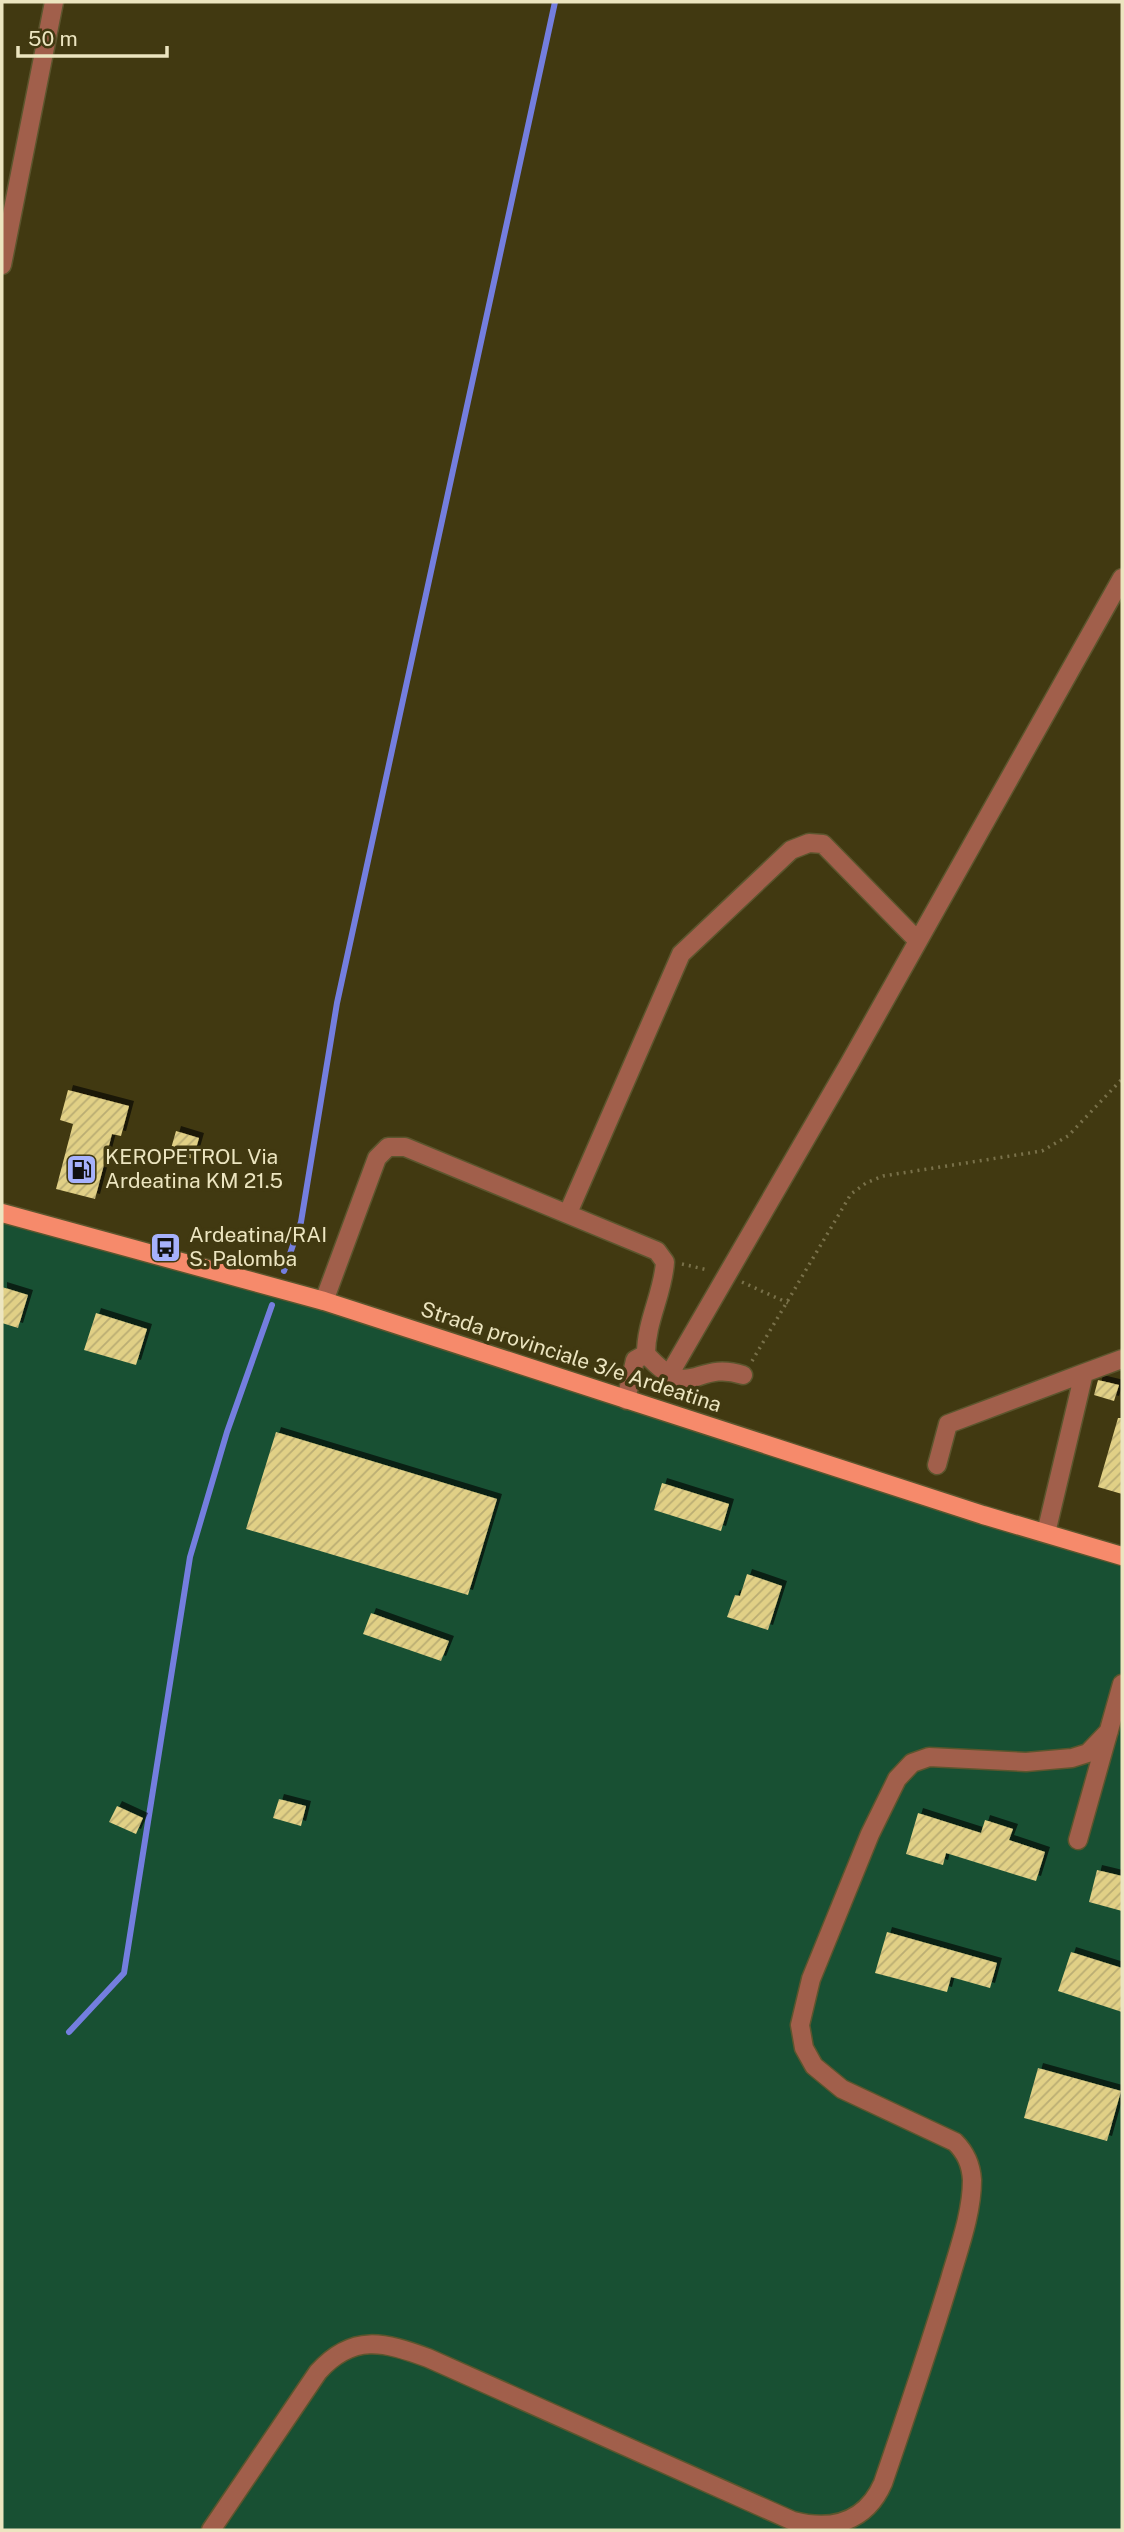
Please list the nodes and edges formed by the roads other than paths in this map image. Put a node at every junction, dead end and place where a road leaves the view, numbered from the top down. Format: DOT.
graph roads {
  1 [pos="54,2"];
  2 [pos="2,265"];
  3 [pos="1122,578"];
  4 [pos="918,941"];
  5 [pos="2,1213"];
  6 [pos="568,1213"];
  7 [pos="324,1301"];
  8 [pos="646,1354"];
  9 [pos="1122,1359"];
  10 [pos="1084,1373"];
  11 [pos="743,1375"];
  12 [pos="669,1376"];
  13 [pos="626,1400"];
  14 [pos="937,1465"];
  15 [pos="1046,1533"];
  16 [pos="1122,1556"];
  17 [pos="1122,1684"];
  18 [pos="1108,1731"];
  19 [pos="1078,1840"];
  20 [pos="211,2530"];
  1 -- 2 [label="street"];
  3 -- 4 [label="street"];
  4 -- 6 [label="street"];
  4 -- 12 [label="street"];
  5 -- 7 [label="main road, Strada provinciale 3/e Ardeatina"];
  6 -- 7 [label="street"];
  6 -- 8 [label="street"];
  7 -- 13 [label="main road, Strada provinciale 3/e Ardeatina"];
  8 -- 12 [label="street"];
  8 -- 13 [label="street"];
  9 -- 10 [label="street"];
  10 -- 14 [label="street"];
  10 -- 15 [label="street"];
  11 -- 12 [label="street"];
  13 -- 15 [label="main road, Strada provinciale 3/e Ardeatina"];
  15 -- 16 [label="main road, Strada provinciale 3/e Ardeatina"];
  17 -- 18 [label="street"];
  18 -- 19 [label="street"];
  18 -- 20 [label="street"];
}
